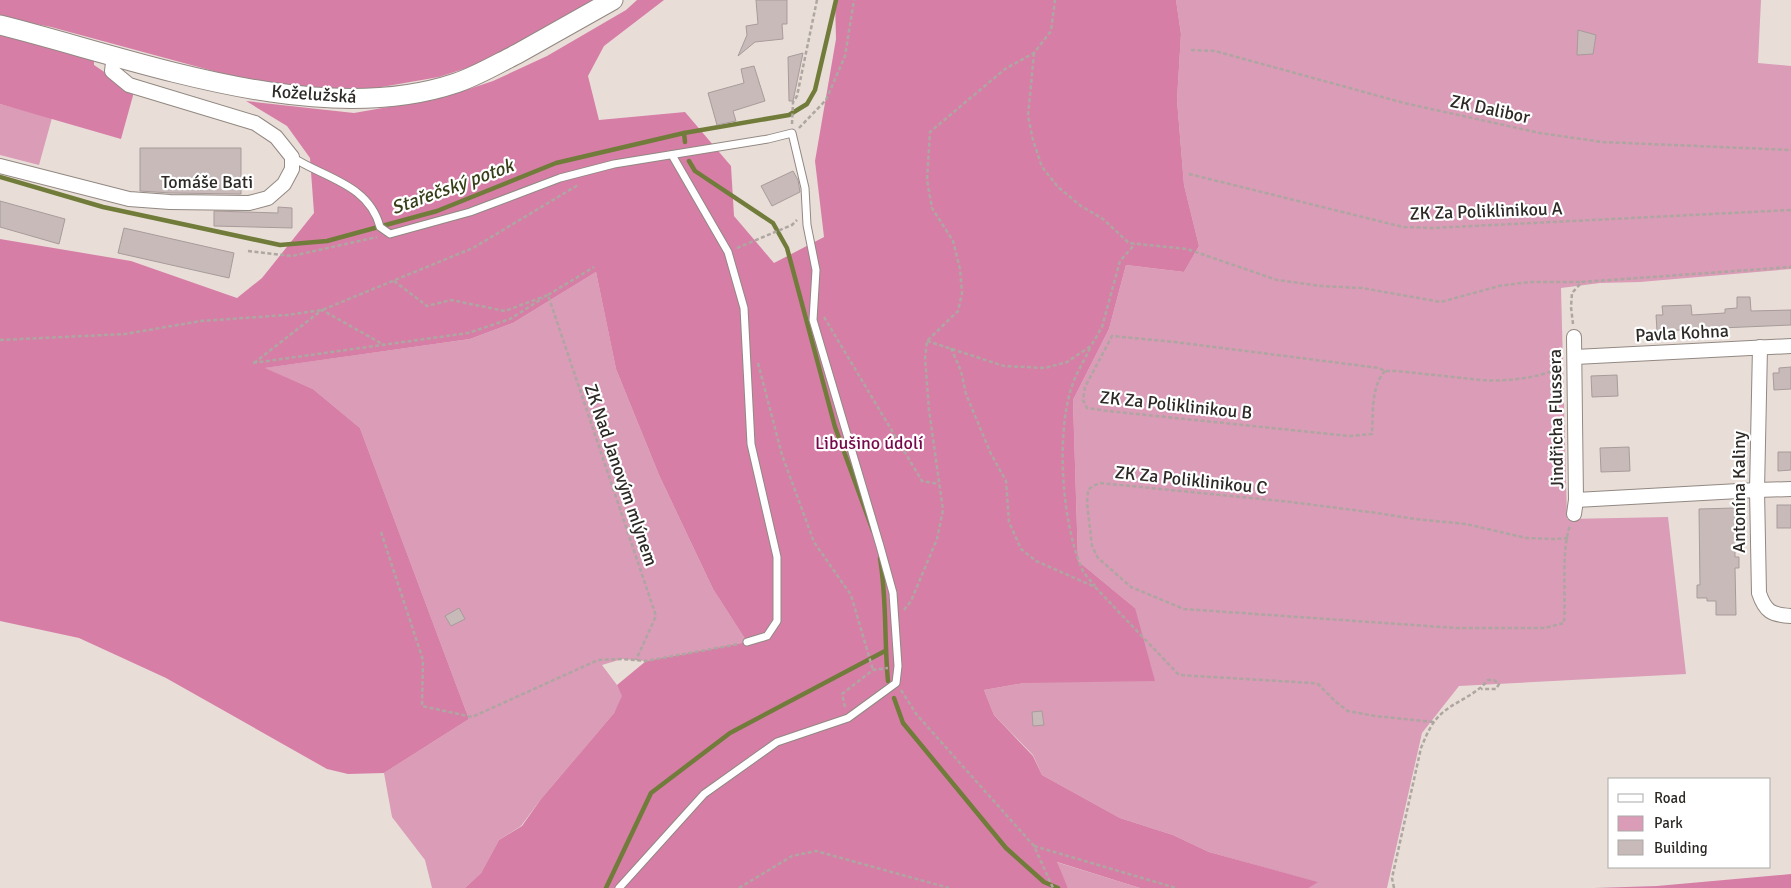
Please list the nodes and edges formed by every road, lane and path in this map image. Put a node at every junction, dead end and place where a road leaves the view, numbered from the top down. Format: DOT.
graph roads {
  1 [pos="613,0"];
  2 [pos="817,0"];
  3 [pos="854,0"];
  4 [pos="1055,0"];
  5 [pos="0,24"];
  6 [pos="1190,50"];
  7 [pos="1034,53"];
  8 [pos="114,55"];
  9 [pos="792,133"];
  10 [pos="1791,150"];
  11 [pos="672,155"];
  12 [pos="292,157"];
  13 [pos="0,166"];
  14 [pos="1188,174"];
  15 [pos="581,184"];
  16 [pos="806,210"];
  17 [pos="1791,210"];
  18 [pos="390,234"];
  19 [pos="1135,244"];
  20 [pos="248,251"];
  21 [pos="728,252"];
  22 [pos="1791,266"];
  23 [pos="594,267"];
  24 [pos="394,281"];
  25 [pos="1582,282"];
  26 [pos="548,295"];
  27 [pos="814,300"];
  28 [pos="322,310"];
  29 [pos="1574,338"];
  30 [pos="0,340"];
  31 [pos="928,341"];
  32 [pos="384,345"];
  33 [pos="1091,346"];
  34 [pos="1791,346"];
  35 [pos="1760,347"];
  36 [pos="951,348"];
  37 [pos="1575,357"];
  38 [pos="758,363"];
  39 [pos="1385,371"];
  40 [pos="939,484"];
  41 [pos="1791,489"];
  42 [pos="1757,490"];
  43 [pos="1576,500"];
  44 [pos="1572,518"];
  45 [pos="380,532"];
  46 [pos="1568,538"];
  47 [pos="1096,587"];
  48 [pos="1791,616"];
  49 [pos="896,619"];
  50 [pos="748,642"];
  51 [pos="636,660"];
  52 [pos="898,666"];
  53 [pos="873,670"];
  54 [pos="896,683"];
  55 [pos="1481,689"];
  56 [pos="848,718"];
  57 [pos="1434,722"];
  58 [pos="1034,846"];
  59 [pos="619,888"];
  60 [pos="739,888"];
  61 [pos="949,888"];
  62 [pos="1054,888"];
  63 [pos="1176,888"];
  64 [pos="1394,888"];
  1 -- 8 [label="main road, Koželužská"];
  2 -- 9 [label="path"];
  3 -- 9 [label="path"];
  4 -- 7 [label="path"];
  5 -- 8 [label="main road, Koželužská"];
  6 -- 10 [label="path, ZK Dalibor"];
  7 -- 19 [label="path"];
  7 -- 31 [label="path"];
  8 -- 12 [label="street"];
  9 -- 11 [label="lane"];
  9 -- 16 [label="lane"];
  11 -- 18 [label="lane"];
  11 -- 21 [label="lane"];
  12 -- 13 [label="street, Tomáše Bati"];
  12 -- 18 [label="lane"];
  14 -- 17 [label="path, ZK Za Poliklinikou A"];
  15 -- 24 [label="path"];
  16 -- 21 [label="path"];
  16 -- 27 [label="lane"];
  18 -- 20 [label="path"];
  19 -- 25 [label="path"];
  19 -- 33 [label="path"];
  21 -- 50 [label="lane"];
  22 -- 25 [label="path"];
  23 -- 26 [label="path"];
  24 -- 26 [label="path"];
  24 -- 28 [label="path"];
  25 -- 29 [label="path"];
  26 -- 32 [label="path"];
  26 -- 51 [label="path, ZK Nad Janovým mlýnem"];
  27 -- 40 [label="path"];
  27 -- 49 [label="lane"];
  28 -- 30 [label="path"];
  28 -- 32 [label="path"];
  28 -- 32 [label="path"];
  29 -- 37 [label="street, Jindřicha Flussera"];
  31 -- 36 [label="path"];
  31 -- 40 [label="path"];
  33 -- 36 [label="path"];
  33 -- 47 [label="path"];
  34 -- 35 [label="street, Pavla Kohna"];
  35 -- 37 [label="street, Pavla Kohna"];
  35 -- 42 [label="street, Antonína Kaliny"];
  36 -- 47 [label="path"];
  37 -- 39 [label="path, ZK Za Poliklinikou B"];
  37 -- 43 [label="street, Jindřicha Flussera"];
  38 -- 53 [label="path"];
  39 -- 39 [label="path, ZK Za Poliklinikou B"];
  40 -- 49 [label="path"];
  41 -- 42 [label="street, Jindřicha Flussera"];
  42 -- 43 [label="street, Jindřicha Flussera"];
  42 -- 48 [label="street, Antonína Kaliny"];
  43 -- 44 [label="street, Jindřicha Flussera"];
  44 -- 46 [label="path, ZK Za Poliklinikou C"];
  45 -- 51 [label="path"];
  46 -- 46 [label="path, ZK Za Poliklinikou C"];
  47 -- 57 [label="path"];
  49 -- 52 [label="lane"];
  50 -- 51 [label="path"];
  52 -- 53 [label="path"];
  52 -- 54 [label="lane"];
  53 -- 56 [label="path"];
  54 -- 56 [label="lane"];
  54 -- 58 [label="path"];
  55 -- 55 [label="path"];
  55 -- 57 [label="path"];
  56 -- 59 [label="lane"];
  57 -- 64 [label="path"];
  58 -- 62 [label="path"];
  58 -- 63 [label="path"];
  60 -- 61 [label="path"];
}
